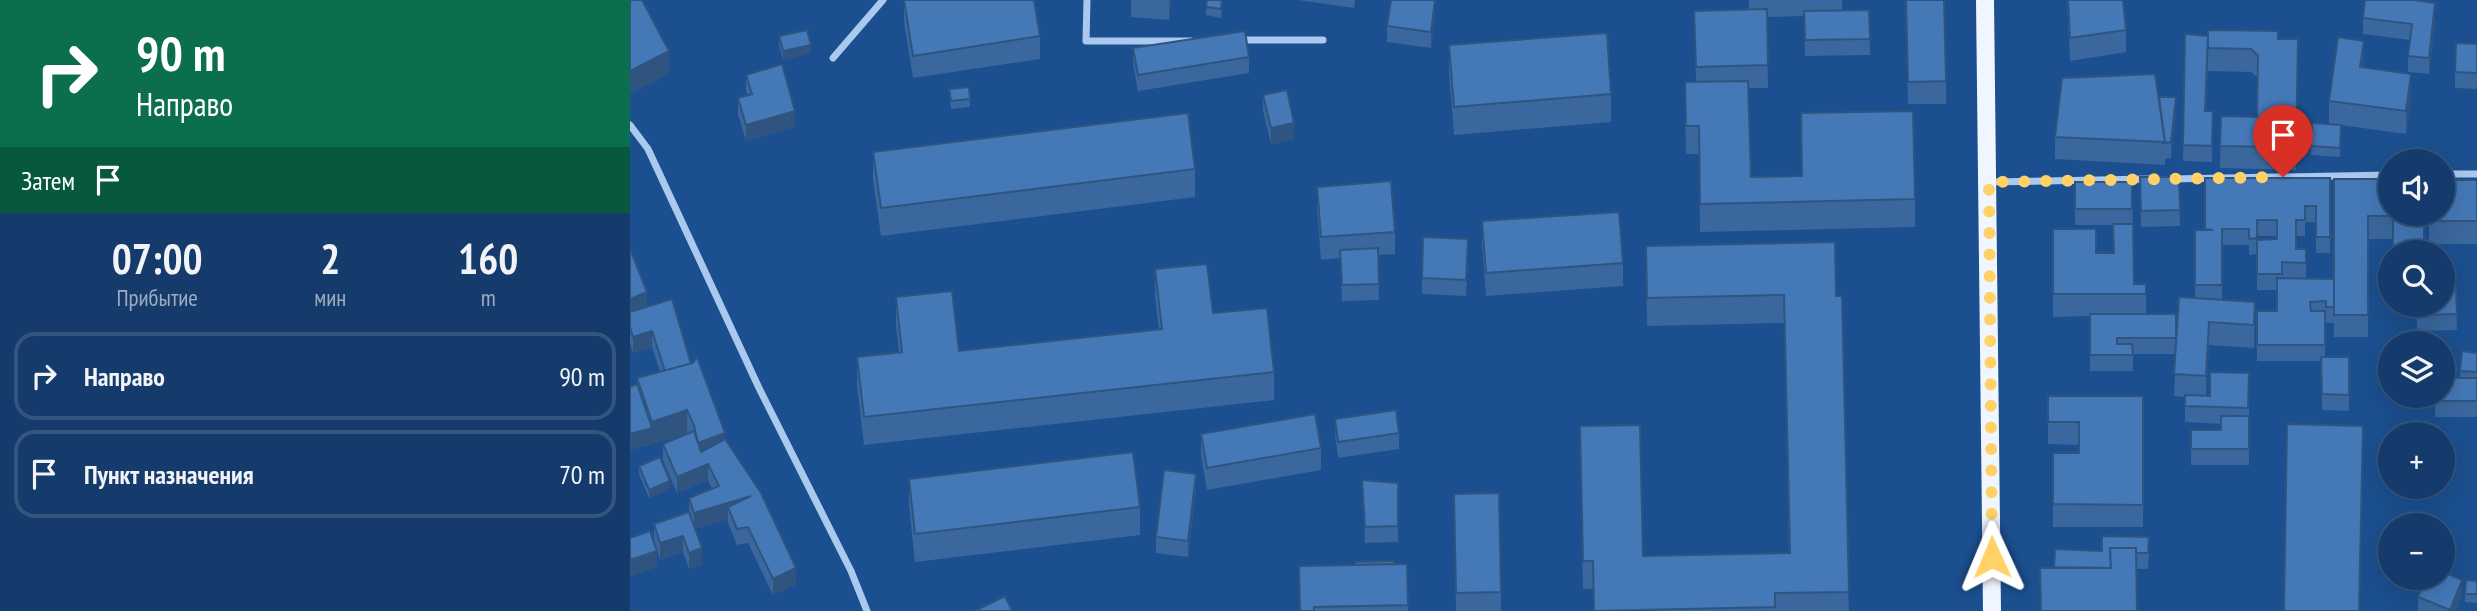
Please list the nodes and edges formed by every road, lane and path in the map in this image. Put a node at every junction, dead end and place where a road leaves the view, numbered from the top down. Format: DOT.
graph roads {
  1 [pos="883,0"];
  2 [pos="1087,0"];
  3 [pos="1986,0"];
  4 [pos="1225,40"];
  5 [pos="1323,40"];
  6 [pos="1198,41"];
  7 [pos="833,58"];
  8 [pos="630,125"];
  9 [pos="2455,174"];
  10 [pos="2477,174"];
  11 [pos="2378,175"];
  12 [pos="2155,179"];
  13 [pos="2169,179"];
  14 [pos="1989,182"];
  15 [pos="867,611"];
  16 [pos="1992,611"];
  1 -- 7 [label="street"];
  2 -- 6 [label="street"];
  3 -- 14 [label="main road"];
  4 -- 5 [label="street"];
  8 -- 15 [label="street"];
  9 -- 10 [label="street"];
  11 -- 13 [label="street"];
  12 -- 14 [label="street"];
  14 -- 16 [label="main road"];
}
